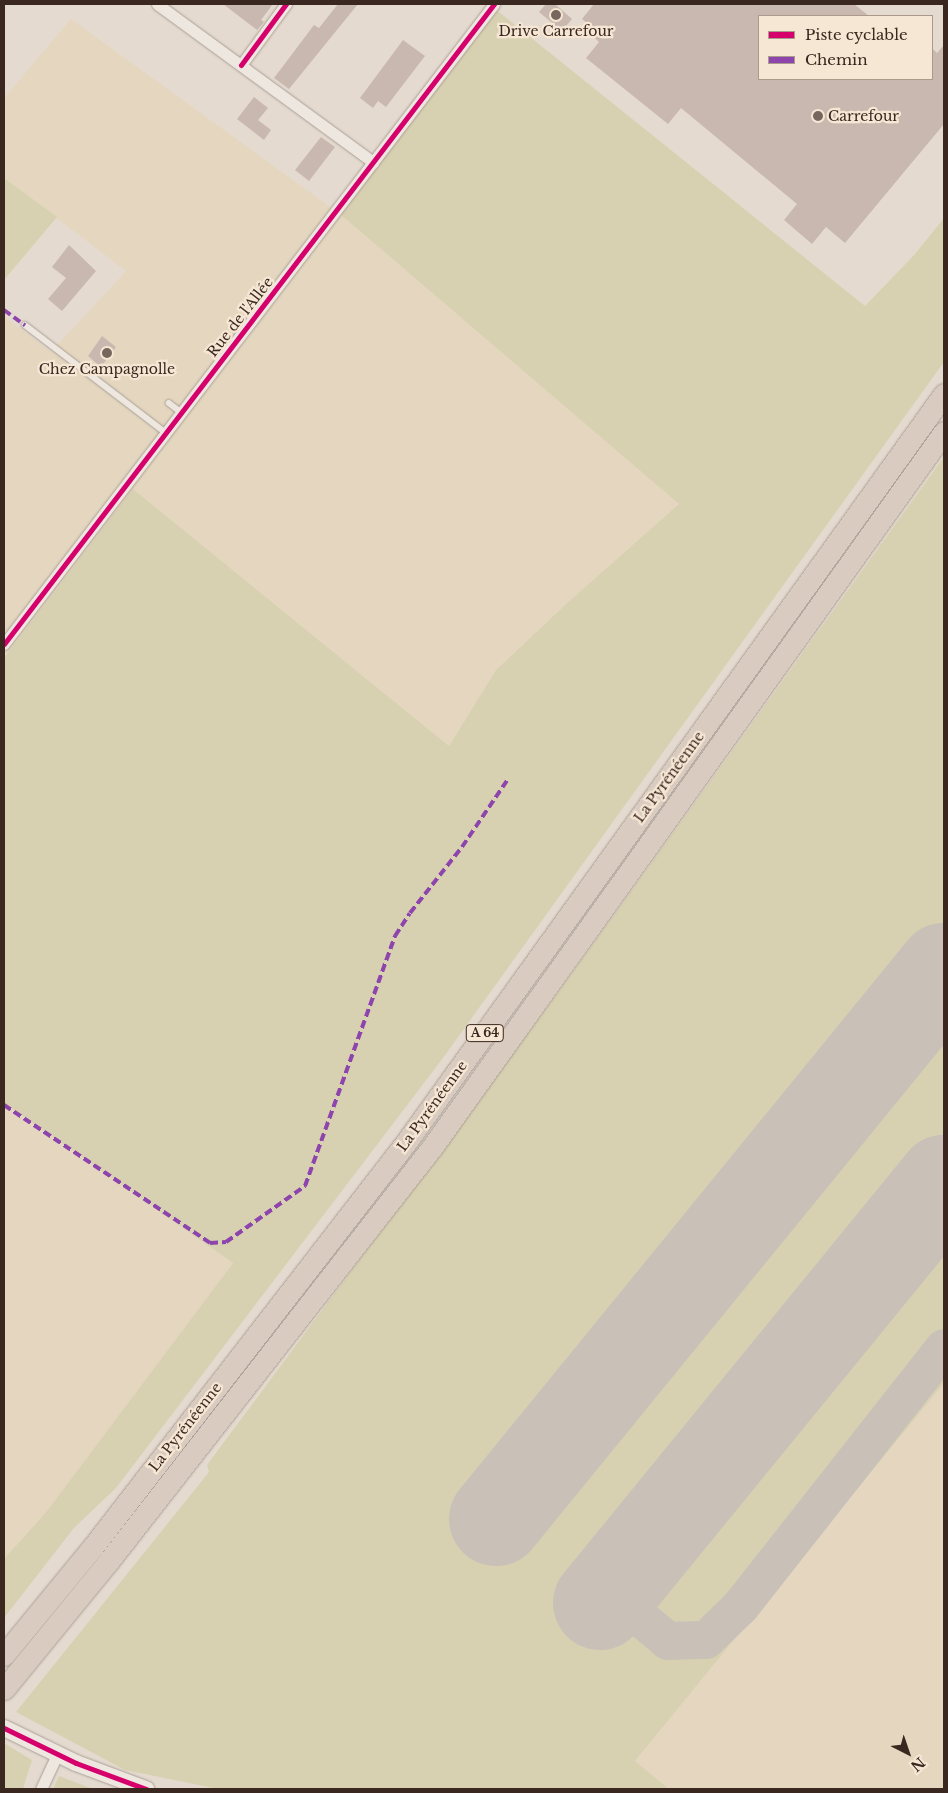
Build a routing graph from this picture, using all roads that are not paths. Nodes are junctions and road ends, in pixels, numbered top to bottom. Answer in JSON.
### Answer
{"nodes":[{"id":1,"x":286,"y":4,"type":"edge"},
{"id":2,"x":494,"y":4,"type":"edge"},
{"id":3,"x":161,"y":5,"type":"edge"},
{"id":4,"x":241,"y":65,"type":"junction"},
{"id":5,"x":373,"y":162,"type":"junction"},
{"id":6,"x":25,"y":325,"type":"dead end"},
{"id":7,"x":944,"y":394,"type":"edge"},
{"id":8,"x":169,"y":403,"type":"dead end"},
{"id":9,"x":181,"y":412,"type":"junction"},
{"id":10,"x":165,"y":432,"type":"junction"},
{"id":11,"x":944,"y":432,"type":"edge"},
{"id":12,"x":4,"y":644,"type":"edge"},
{"id":13,"x":4,"y":1655,"type":"edge"},
{"id":14,"x":4,"y":1689,"type":"edge"},
{"id":15,"x":4,"y":1728,"type":"edge"},
{"id":16,"x":57,"y":1755,"type":"junction"},
{"id":17,"x":42,"y":1789,"type":"edge"},
{"id":18,"x":146,"y":1789,"type":"edge"}],
"edges":[{"from":1,"to":4,"type":"street"},
{"from":2,"to":5,"type":"street","name":"Rue de l'Allée"},
{"from":3,"to":4,"type":"street"},
{"from":4,"to":5,"type":"street"},
{"from":5,"to":9,"type":"street","name":"Rue de l'Allée"},
{"from":6,"to":10,"type":"lane"},
{"from":7,"to":13,"type":"highway","name":"La Pyrénéenne","number":"A 64"},
{"from":8,"to":9,"type":"lane"},
{"from":9,"to":10,"type":"street","name":"Rue de l'Allée"},
{"from":10,"to":12,"type":"street","name":"Rue de l'Allée"},
{"from":11,"to":14,"type":"highway","name":"La Pyrénéenne","number":"A 64"},
{"from":15,"to":16,"type":"street"},
{"from":16,"to":17,"type":"street"},
{"from":16,"to":18,"type":"street"}]}
